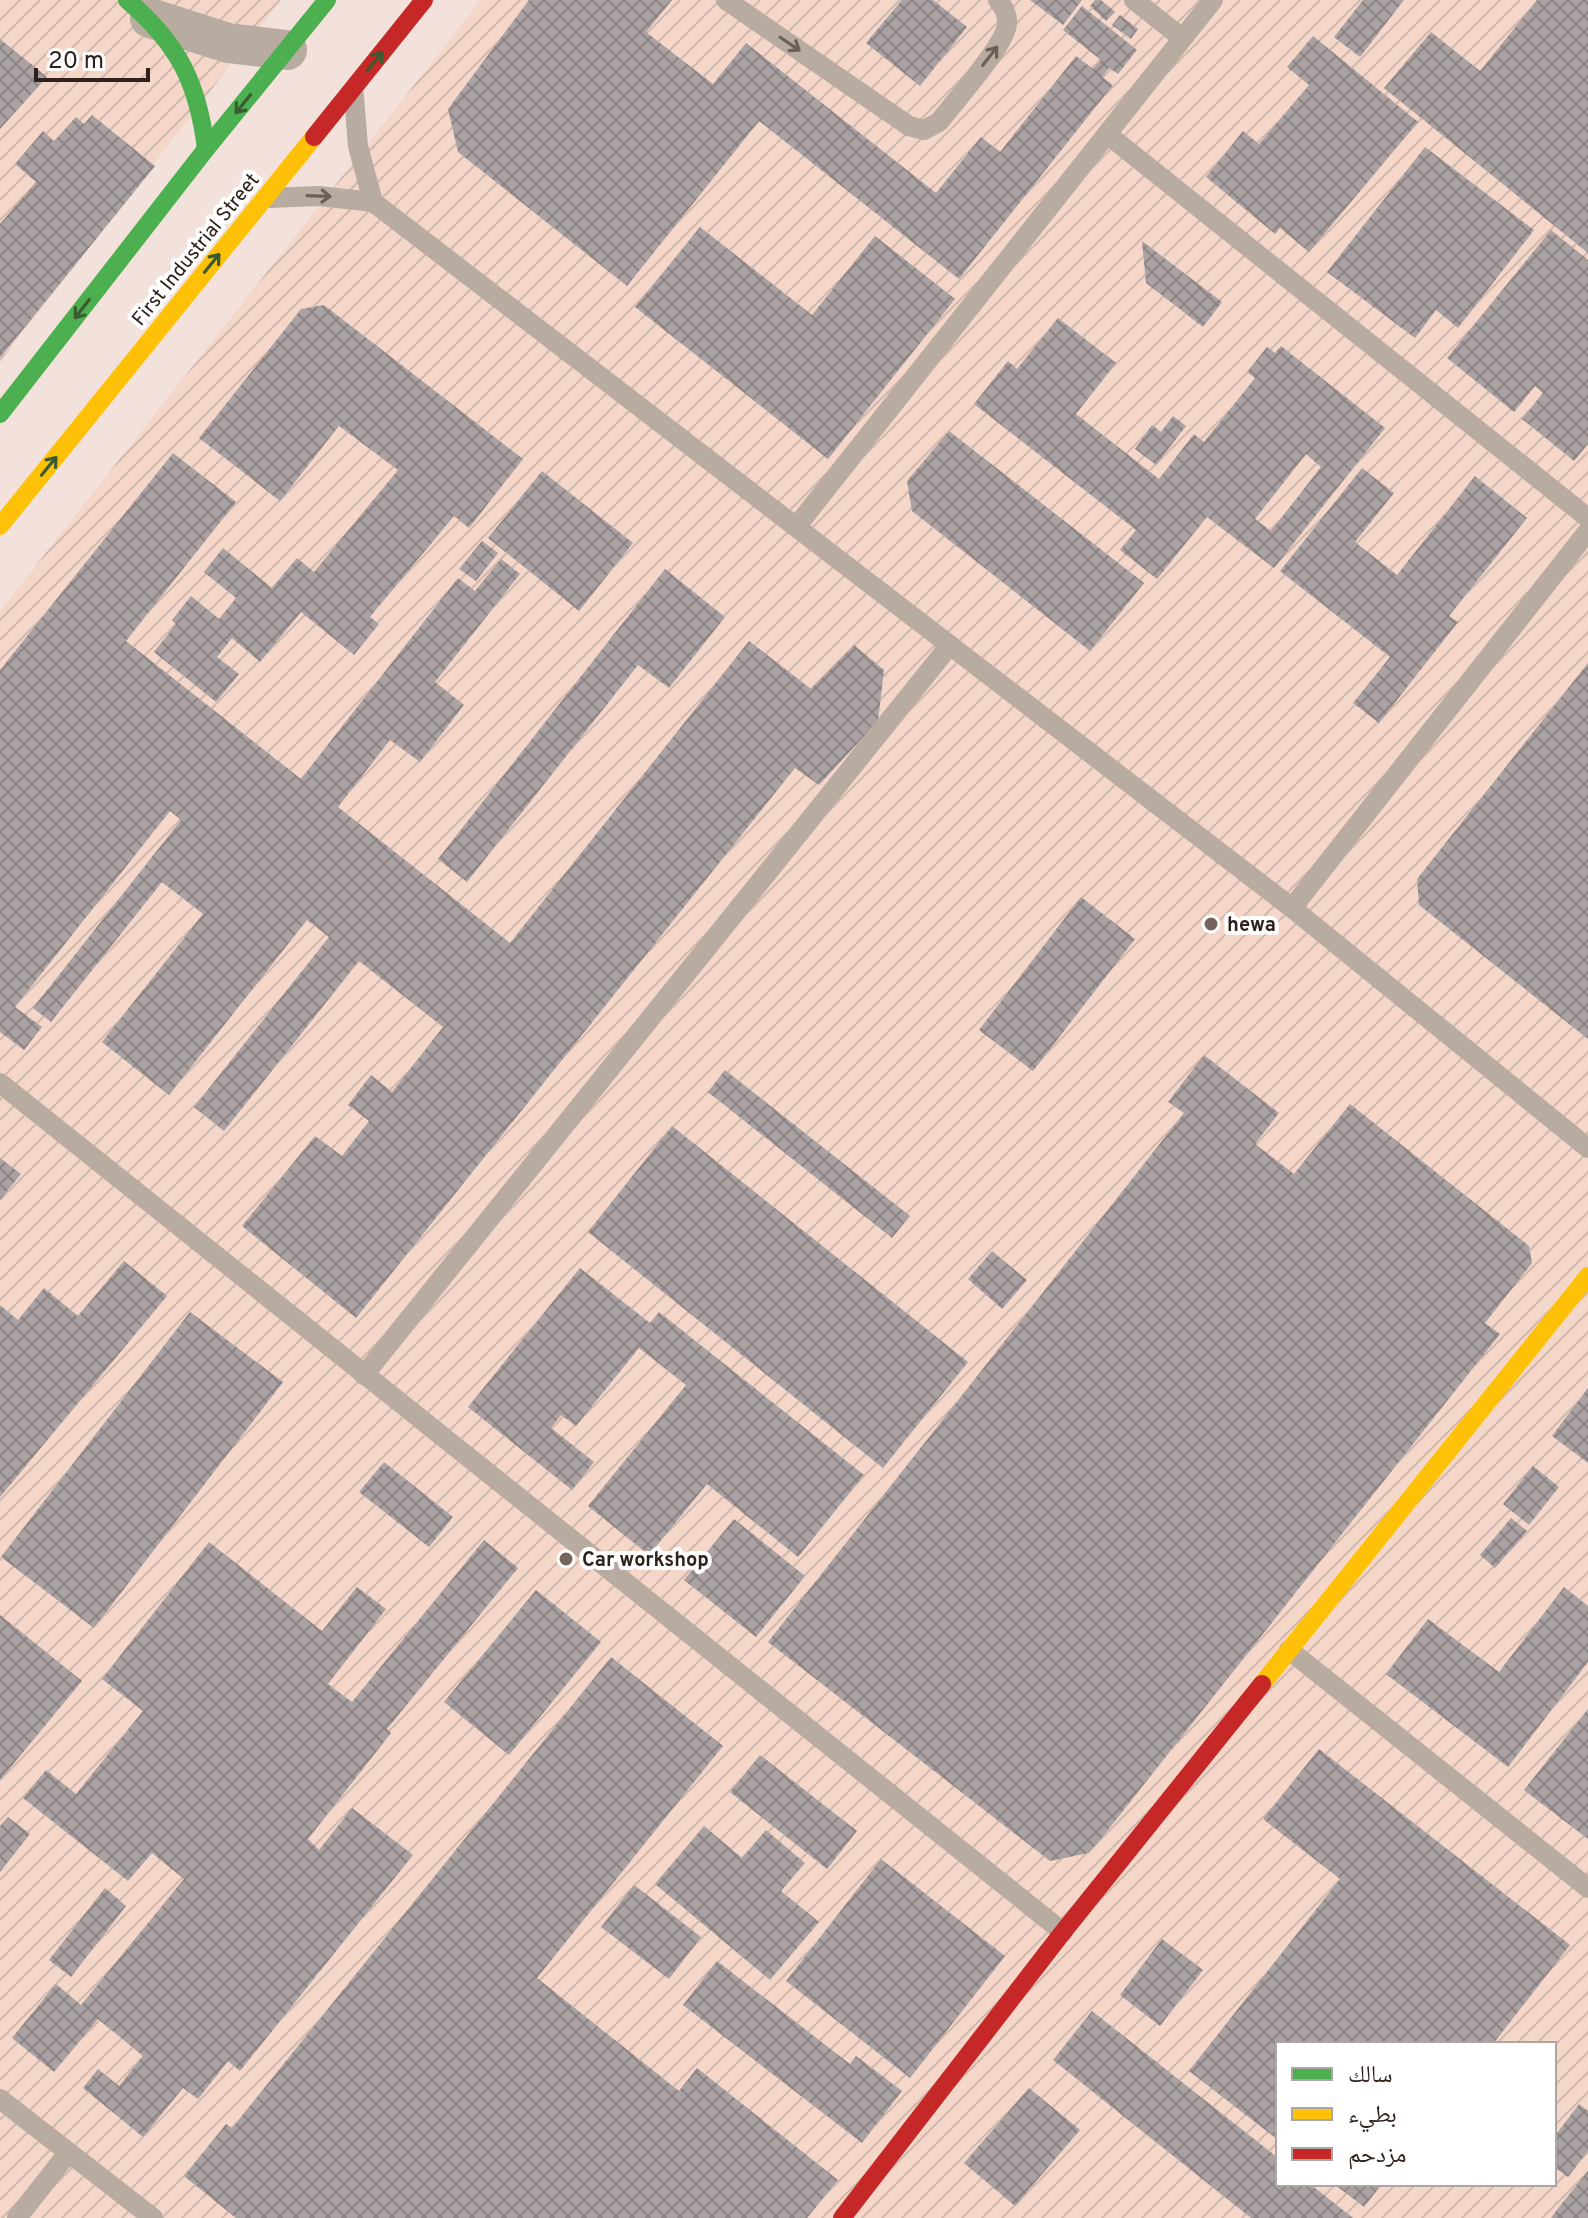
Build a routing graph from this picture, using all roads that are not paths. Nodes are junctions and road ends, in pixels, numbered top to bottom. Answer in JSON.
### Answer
{"nodes":[{"id":1,"x":327,"y":0,"type":"edge"},
{"id":2,"x":424,"y":0,"type":"edge"},
{"id":3,"x":726,"y":0,"type":"edge"},
{"id":4,"x":998,"y":0,"type":"edge"},
{"id":5,"x":1134,"y":0,"type":"edge"},
{"id":6,"x":1213,"y":0,"type":"edge"},
{"id":7,"x":139,"y":9,"type":"edge"},
{"id":8,"x":1182,"y":38,"type":"junction"},
{"id":9,"x":287,"y":50,"type":"junction"},
{"id":10,"x":354,"y":88,"type":"junction"},
{"id":11,"x":1107,"y":134,"type":"junction"},
{"id":12,"x":206,"y":149,"type":"junction"},
{"id":13,"x":264,"y":198,"type":"junction"},
{"id":14,"x":373,"y":202,"type":"junction"},
{"id":15,"x":0,"y":414,"type":"edge"},
{"id":16,"x":1588,"y":518,"type":"edge"},
{"id":17,"x":0,"y":526,"type":"edge"},
{"id":18,"x":796,"y":527,"type":"junction"},
{"id":19,"x":1588,"y":531,"type":"edge"},
{"id":20,"x":950,"y":645,"type":"junction"},
{"id":21,"x":1292,"y":908,"type":"junction"},
{"id":22,"x":0,"y":1083,"type":"edge"},
{"id":23,"x":1588,"y":1148,"type":"edge"},
{"id":24,"x":1588,"y":1276,"type":"edge"},
{"id":25,"x":364,"y":1375,"type":"junction"},
{"id":26,"x":1289,"y":1650,"type":"junction"},
{"id":27,"x":1588,"y":1888,"type":"edge"},
{"id":28,"x":1063,"y":1932,"type":"junction"},
{"id":29,"x":0,"y":2099,"type":"edge"},
{"id":30,"x":68,"y":2153,"type":"junction"},
{"id":31,"x":17,"y":2218,"type":"edge"},
{"id":32,"x":153,"y":2218,"type":"edge"},
{"id":33,"x":842,"y":2218,"type":"edge"}],
"edges":[{"from":1,"to":9,"type":"street"},
{"from":10,"to":2,"type":"street","name":"First Industrial Street","one_way":true},
{"from":3,"to":4,"type":"lane","one_way":true},
{"from":5,"to":8,"type":"lane"},
{"from":6,"to":8,"type":"lane"},
{"from":7,"to":9,"type":"street"},
{"from":7,"to":12,"type":"street"},
{"from":8,"to":11,"type":"lane"},
{"from":9,"to":12,"type":"street","one_way":true},
{"from":10,"to":13,"type":"street","name":"First Industrial Street"},
{"from":10,"to":14,"type":"lane"},
{"from":11,"to":16,"type":"lane"},
{"from":11,"to":18,"type":"lane"},
{"from":12,"to":15,"type":"street","one_way":true},
{"from":13,"to":14,"type":"lane","one_way":true},
{"from":17,"to":13,"type":"street","name":"First Industrial Street","one_way":true},
{"from":14,"to":18,"type":"lane"},
{"from":18,"to":20,"type":"lane"},
{"from":19,"to":21,"type":"lane"},
{"from":20,"to":21,"type":"lane"},
{"from":20,"to":25,"type":"lane"},
{"from":21,"to":23,"type":"lane"},
{"from":22,"to":25,"type":"lane"},
{"from":24,"to":26,"type":"street"},
{"from":25,"to":28,"type":"lane"},
{"from":26,"to":27,"type":"lane"},
{"from":26,"to":28,"type":"street"},
{"from":28,"to":33,"type":"street"},
{"from":29,"to":30,"type":"lane"},
{"from":30,"to":31,"type":"lane"},
{"from":30,"to":32,"type":"lane"}]}
